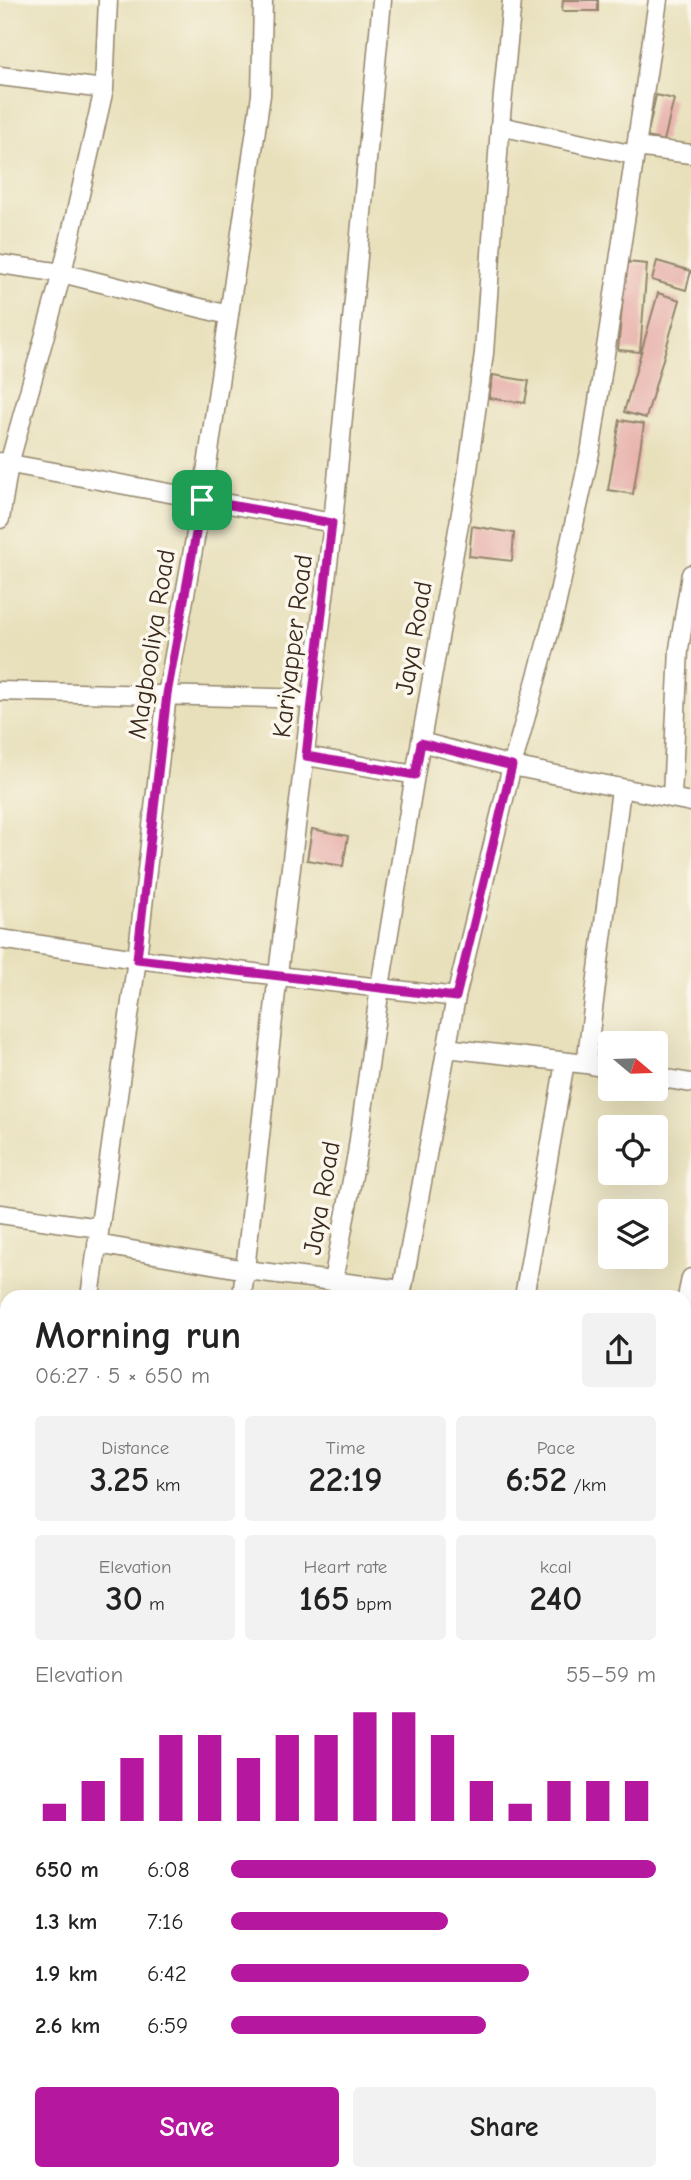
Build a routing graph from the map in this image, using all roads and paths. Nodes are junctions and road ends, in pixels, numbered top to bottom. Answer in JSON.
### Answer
{"nodes":[{"id":1,"x":108,"y":0,"type":"edge"},
{"id":2,"x":263,"y":0,"type":"edge"},
{"id":3,"x":382,"y":0,"type":"edge"},
{"id":4,"x":512,"y":0,"type":"edge"},
{"id":5,"x":658,"y":0,"type":"edge"},
{"id":6,"x":0,"y":76,"type":"edge"},
{"id":7,"x":104,"y":89,"type":"junction"},
{"id":8,"x":500,"y":126,"type":"junction"},
{"id":9,"x":635,"y":151,"type":"junction"},
{"id":10,"x":691,"y":153,"type":"edge"},
{"id":11,"x":0,"y":264,"type":"edge"},
{"id":12,"x":62,"y":273,"type":"junction"},
{"id":13,"x":228,"y":315,"type":"junction"},
{"id":14,"x":5,"y":463,"type":"edge"},
{"id":15,"x":202,"y":500,"type":"junction"},
{"id":16,"x":0,"y":519,"type":"edge"},
{"id":17,"x":332,"y":523,"type":"junction"},
{"id":18,"x":691,"y":574,"type":"edge"},
{"id":19,"x":685,"y":650,"type":"edge"},
{"id":20,"x":0,"y":691,"type":"edge"},
{"id":21,"x":167,"y":694,"type":"junction"},
{"id":22,"x":313,"y":699,"type":"junction"},
{"id":23,"x":421,"y":743,"type":"junction"},
{"id":24,"x":306,"y":756,"type":"junction"},
{"id":25,"x":512,"y":766,"type":"junction"},
{"id":26,"x":415,"y":775,"type":"junction"},
{"id":27,"x":621,"y":789,"type":"junction"},
{"id":28,"x":672,"y":797,"type":"junction"},
{"id":29,"x":691,"y":802,"type":"edge"},
{"id":30,"x":0,"y":939,"type":"edge"},
{"id":31,"x":137,"y":959,"type":"junction"},
{"id":32,"x":278,"y":974,"type":"junction"},
{"id":33,"x":380,"y":987,"type":"junction"},
{"id":34,"x":456,"y":997,"type":"junction"},
{"id":35,"x":446,"y":1048,"type":"junction"},
{"id":36,"x":565,"y":1062,"type":"junction"},
{"id":37,"x":586,"y":1064,"type":"junction"},
{"id":38,"x":598,"y":1066,"type":"edge"},
{"id":39,"x":668,"y":1079,"type":"edge"},
{"id":40,"x":691,"y":1083,"type":"edge"},
{"id":41,"x":0,"y":1214,"type":"edge"},
{"id":42,"x":98,"y":1236,"type":"junction"},
{"id":43,"x":246,"y":1270,"type":"junction"},
{"id":44,"x":333,"y":1281,"type":"junction"},
{"id":45,"x":91,"y":1290,"type":"edge"},
{"id":46,"x":243,"y":1290,"type":"edge"},
{"id":47,"x":384,"y":1290,"type":"edge"},
{"id":48,"x":402,"y":1290,"type":"edge"},
{"id":49,"x":525,"y":1290,"type":"edge"}],
"edges":[{"from":1,"to":7,"type":"street"},
{"from":2,"to":13,"type":"street","name":"Magbooliya Road"},
{"from":3,"to":17,"type":"street","name":"Kariyapper Road"},
{"from":4,"to":8,"type":"street","name":"Jaya Road"},
{"from":5,"to":9,"type":"street"},
{"from":6,"to":7,"type":"street"},
{"from":7,"to":12,"type":"street"},
{"from":8,"to":9,"type":"street"},
{"from":8,"to":23,"type":"street","name":"Jaya Road"},
{"from":9,"to":10,"type":"street"},
{"from":9,"to":25,"type":"street"},
{"from":11,"to":12,"type":"street"},
{"from":12,"to":13,"type":"street"},
{"from":12,"to":14,"type":"street"},
{"from":13,"to":15,"type":"street","name":"Magbooliya Road"},
{"from":14,"to":15,"type":"street"},
{"from":14,"to":16,"type":"street"},
{"from":15,"to":17,"type":"street"},
{"from":15,"to":21,"type":"street","name":"Magbooliya Road"},
{"from":17,"to":22,"type":"street","name":"Kariyapper Road"},
{"from":18,"to":19,"type":"street"},
{"from":19,"to":28,"type":"street"},
{"from":20,"to":21,"type":"street"},
{"from":21,"to":22,"type":"street"},
{"from":21,"to":31,"type":"street","name":"Magbooliya Road"},
{"from":22,"to":24,"type":"street","name":"Kariyapper Road"},
{"from":23,"to":25,"type":"street"},
{"from":23,"to":26,"type":"street","name":"Jaya Road"},
{"from":24,"to":26,"type":"street"},
{"from":24,"to":32,"type":"street","name":"Kariyapper Road"},
{"from":25,"to":27,"type":"street"},
{"from":25,"to":34,"type":"street"},
{"from":26,"to":33,"type":"street","name":"Jaya Road"},
{"from":27,"to":28,"type":"street"},
{"from":27,"to":37,"type":"street"},
{"from":28,"to":29,"type":"street"},
{"from":30,"to":31,"type":"street"},
{"from":31,"to":32,"type":"street"},
{"from":31,"to":42,"type":"street","name":"Magbooliya Road"},
{"from":32,"to":33,"type":"street"},
{"from":32,"to":43,"type":"street","name":"Kariyapper Road"},
{"from":33,"to":34,"type":"street"},
{"from":33,"to":44,"type":"street","name":"Jaya Road"},
{"from":34,"to":35,"type":"street"},
{"from":35,"to":36,"type":"street"},
{"from":35,"to":48,"type":"street"},
{"from":36,"to":37,"type":"street"},
{"from":36,"to":49,"type":"street"},
{"from":37,"to":38,"type":"street"},
{"from":39,"to":40,"type":"street"},
{"from":41,"to":42,"type":"street"},
{"from":42,"to":43,"type":"street"},
{"from":42,"to":45,"type":"street","name":"Magbooliya Road"},
{"from":43,"to":44,"type":"street"},
{"from":43,"to":46,"type":"street","name":"Kariyapper Road"},
{"from":44,"to":47,"type":"street"}]}
